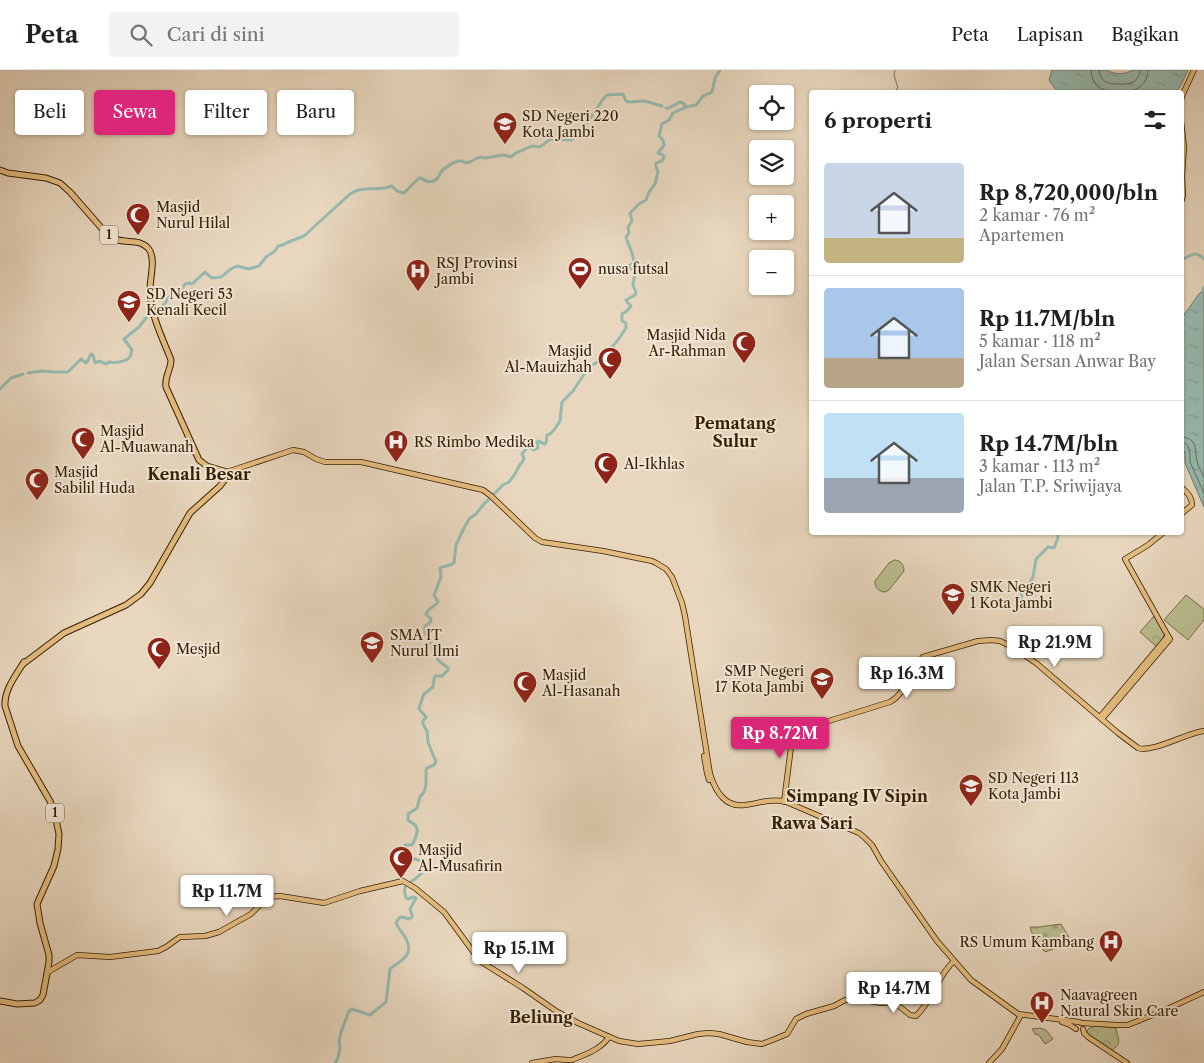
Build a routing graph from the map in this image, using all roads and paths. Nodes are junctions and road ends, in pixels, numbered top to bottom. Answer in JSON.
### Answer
{"nodes":[{"id":1,"x":1194,"y":70,"type":"edge"},
{"id":2,"x":1184,"y":92,"type":"edge"},
{"id":3,"x":0,"y":170,"type":"edge"},
{"id":4,"x":265,"y":461,"type":"junction"},
{"id":5,"x":238,"y":472,"type":"junction"},
{"id":6,"x":224,"y":473,"type":"junction"},
{"id":7,"x":223,"y":481,"type":"junction"},
{"id":8,"x":1184,"y":490,"type":"edge"},
{"id":9,"x":1184,"y":512,"type":"edge"},
{"id":10,"x":1160,"y":535,"type":"edge"},
{"id":11,"x":1100,"y":718,"type":"junction"},
{"id":12,"x":1204,"y":732,"type":"edge"},
{"id":13,"x":784,"y":803,"type":"junction"},
{"id":14,"x":953,"y":962,"type":"junction"},
{"id":15,"x":48,"y":972,"type":"junction"},
{"id":16,"x":1204,"y":992,"type":"edge"},
{"id":17,"x":0,"y":1001,"type":"edge"},
{"id":18,"x":1021,"y":1016,"type":"junction"},
{"id":19,"x":1080,"y":1027,"type":"junction"},
{"id":20,"x":609,"y":1037,"type":"junction"},
{"id":21,"x":532,"y":1063,"type":"edge"},
{"id":22,"x":989,"y":1063,"type":"edge"},
{"id":23,"x":1126,"y":1063,"type":"edge"}],
"edges":[{"from":1,"to":2,"type":"main road"},
{"from":3,"to":6,"type":"highway","number":"1"},
{"from":4,"to":5,"type":"main road"},
{"from":4,"to":6,"type":"main road"},
{"from":4,"to":13,"type":"main road"},
{"from":5,"to":6,"type":"main road"},
{"from":5,"to":7,"type":"main road"},
{"from":6,"to":7,"type":"highway"},
{"from":7,"to":15,"type":"highway","number":"1"},
{"from":8,"to":9,"type":"main road"},
{"from":10,"to":11,"type":"main road"},
{"from":11,"to":12,"type":"main road"},
{"from":11,"to":13,"type":"main road"},
{"from":13,"to":14,"type":"main road"},
{"from":14,"to":18,"type":"main road"},
{"from":14,"to":20,"type":"main road"},
{"from":15,"to":17,"type":"highway","number":"1"},
{"from":15,"to":20,"type":"main road"},
{"from":16,"to":19,"type":"main road"},
{"from":18,"to":19,"type":"main road"},
{"from":18,"to":22,"type":"main road"},
{"from":19,"to":23,"type":"main road"},
{"from":20,"to":21,"type":"main road"}]}
